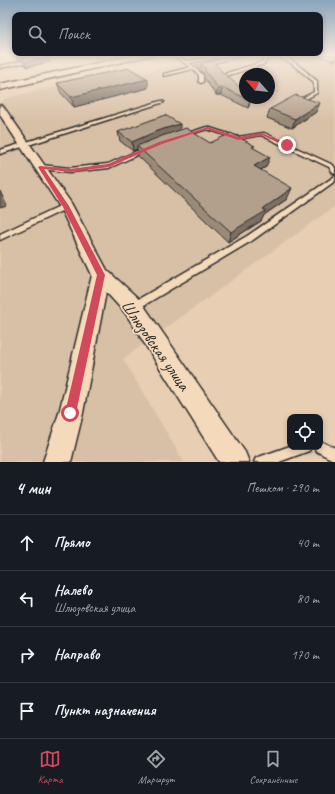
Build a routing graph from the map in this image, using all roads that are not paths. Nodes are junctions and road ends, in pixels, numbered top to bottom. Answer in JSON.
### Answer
{"nodes":[{"id":1,"x":49,"y":77,"type":"edge"},
{"id":2,"x":201,"y":77,"type":"edge"},
{"id":3,"x":309,"y":77,"type":"edge"},
{"id":4,"x":201,"y":82,"type":"dead end"},
{"id":5,"x":0,"y":87,"type":"edge"},
{"id":6,"x":301,"y":100,"type":"edge"},
{"id":7,"x":162,"y":102,"type":"dead end"},
{"id":8,"x":0,"y":108,"type":"edge"},
{"id":9,"x":180,"y":136,"type":"edge"},
{"id":10,"x":25,"y":144,"type":"junction"},
{"id":11,"x":154,"y":146,"type":"edge"},
{"id":12,"x":0,"y":152,"type":"edge"},
{"id":13,"x":40,"y":167,"type":"junction"},
{"id":14,"x":335,"y":172,"type":"edge"},
{"id":15,"x":335,"y":178,"type":"edge"},
{"id":16,"x":66,"y":206,"type":"junction"},
{"id":17,"x":0,"y":237,"type":"edge"},
{"id":18,"x":101,"y":275,"type":"junction"},
{"id":19,"x":133,"y":307,"type":"junction"},
{"id":20,"x":323,"y":448,"type":"edge"},
{"id":21,"x":296,"y":450,"type":"edge"},
{"id":22,"x":335,"y":454,"type":"edge"},
{"id":23,"x":57,"y":462,"type":"edge"},
{"id":24,"x":235,"y":462,"type":"edge"},
{"id":25,"x":260,"y":462,"type":"edge"}],
"edges":[{"from":1,"to":5,"type":"main road"},
{"from":2,"to":4,"type":"lane"},
{"from":3,"to":6,"type":"lane"},
{"from":7,"to":10,"type":"lane"},
{"from":8,"to":10,"type":"street","name":"Шлюзовская улица"},
{"from":9,"to":14,"type":"lane"},
{"from":10,"to":12,"type":"lane"},
{"from":10,"to":13,"type":"street","name":"Шлюзовская улица"},
{"from":11,"to":13,"type":"lane"},
{"from":13,"to":16,"type":"street","name":"Шлюзовская улица"},
{"from":15,"to":19,"type":"lane"},
{"from":16,"to":17,"type":"lane"},
{"from":16,"to":18,"type":"street","name":"Шлюзовская улица"},
{"from":18,"to":19,"type":"street","name":"Шлюзовская улица"},
{"from":18,"to":23,"type":"street"},
{"from":19,"to":24,"type":"street","name":"Шлюзовская улица"},
{"from":20,"to":22,"type":"lane"},
{"from":21,"to":25,"type":"lane"}]}
